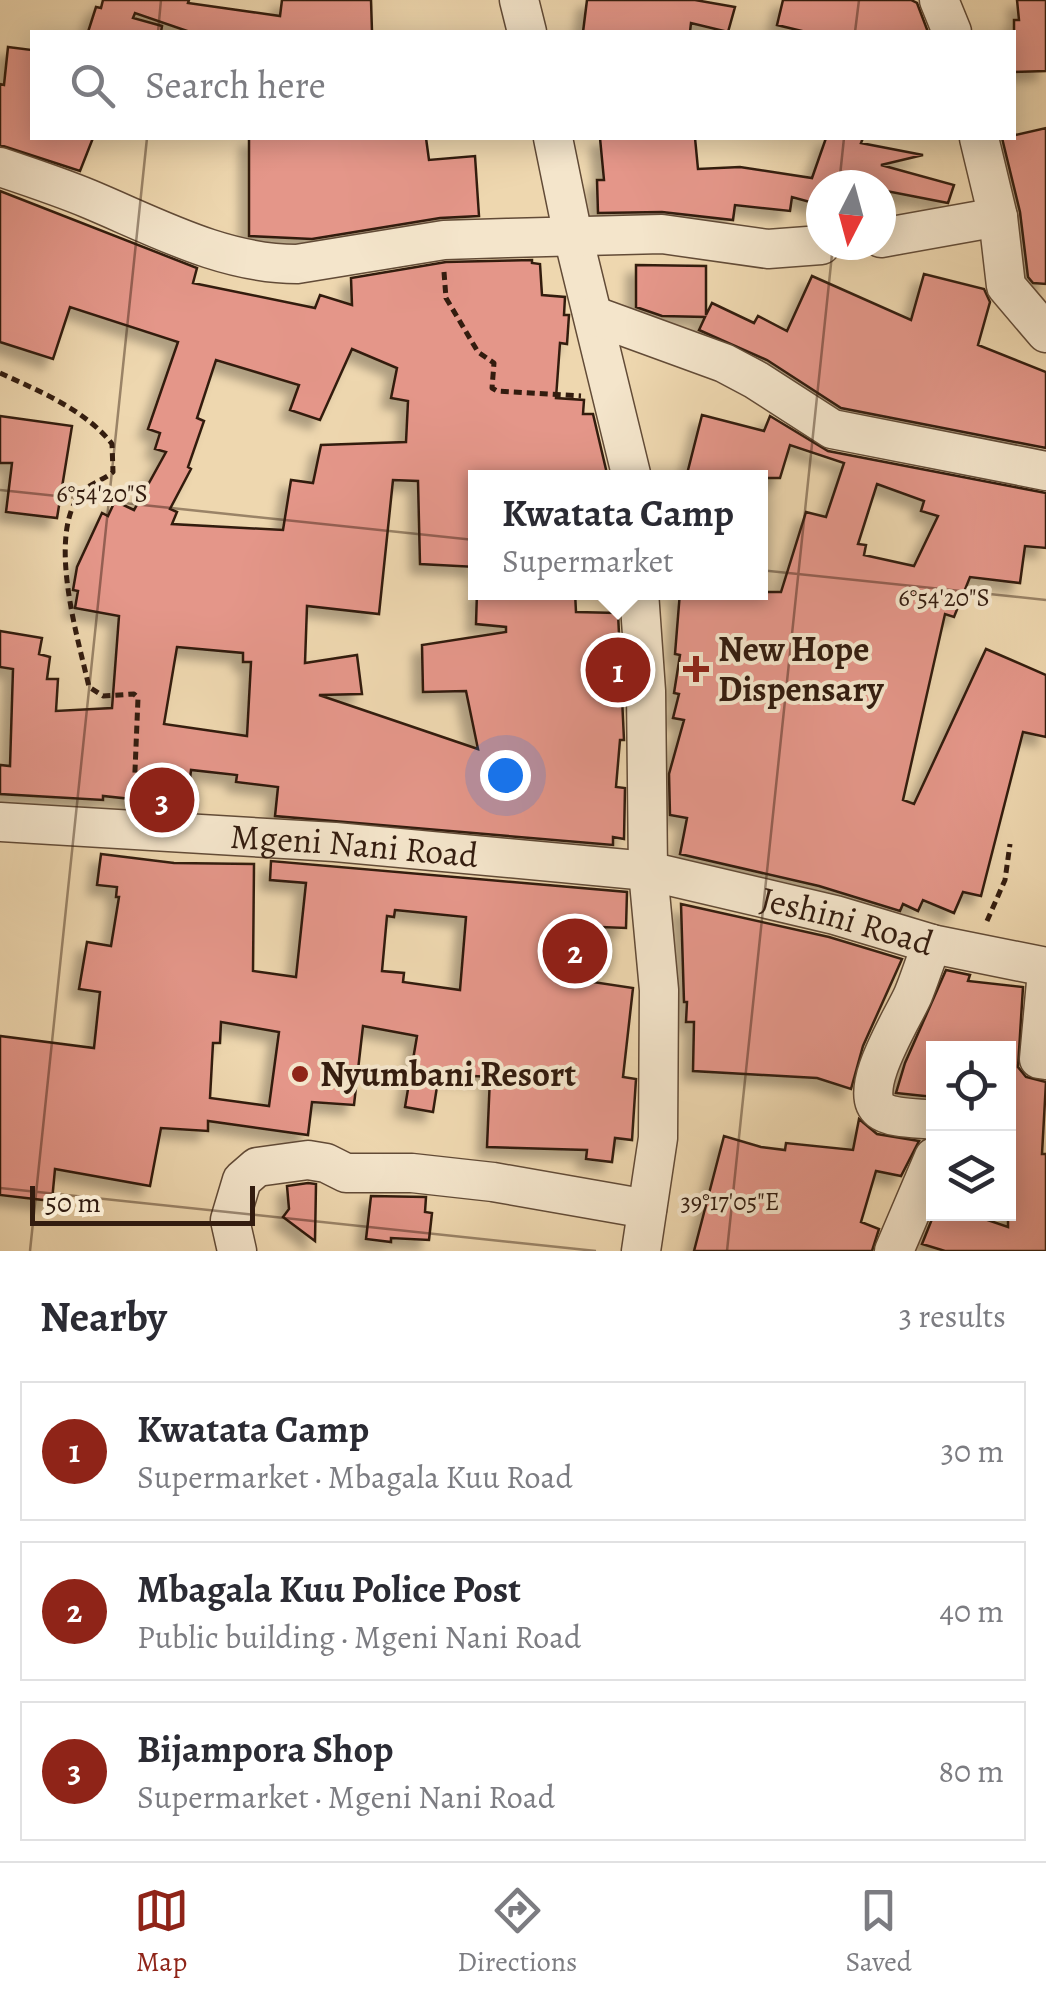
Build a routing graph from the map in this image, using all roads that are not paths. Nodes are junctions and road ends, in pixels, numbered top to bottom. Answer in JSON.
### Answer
{"nodes":[{"id":1,"x":519,"y":0,"type":"edge"},
{"id":2,"x":939,"y":0,"type":"edge"},
{"id":3,"x":526,"y":30,"type":"edge"},
{"id":4,"x":951,"y":30,"type":"edge"},
{"id":5,"x":554,"y":140,"type":"edge"},
{"id":6,"x":979,"y":140,"type":"edge"},
{"id":7,"x":0,"y":167,"type":"edge"},
{"id":8,"x":998,"y":217,"type":"junction"},
{"id":9,"x":896,"y":235,"type":"edge"},
{"id":10,"x":573,"y":236,"type":"junction"},
{"id":11,"x":806,"y":246,"type":"edge"},
{"id":12,"x":595,"y":316,"type":"junction"},
{"id":13,"x":1046,"y":333,"type":"edge"},
{"id":14,"x":630,"y":470,"type":"edge"},
{"id":15,"x":1046,"y":470,"type":"edge"},
{"id":16,"x":640,"y":600,"type":"edge"},
{"id":17,"x":0,"y":822,"type":"edge"},
{"id":18,"x":648,"y":872,"type":"junction"},
{"id":19,"x":932,"y":944,"type":"junction"},
{"id":20,"x":1046,"y":967,"type":"edge"},
{"id":21,"x":1046,"y":982,"type":"edge"},
{"id":22,"x":1046,"y":1060,"type":"edge"},
{"id":23,"x":926,"y":1119,"type":"edge"},
{"id":24,"x":926,"y":1175,"type":"edge"},
{"id":25,"x":648,"y":1209,"type":"junction"},
{"id":26,"x":237,"y":1251,"type":"edge"},
{"id":27,"x":641,"y":1251,"type":"edge"},
{"id":28,"x":894,"y":1251,"type":"edge"}],
"edges":[{"from":1,"to":3,"type":"street"},
{"from":2,"to":4,"type":"street"},
{"from":5,"to":10,"type":"street"},
{"from":6,"to":8,"type":"street"},
{"from":7,"to":10,"type":"street"},
{"from":8,"to":9,"type":"street"},
{"from":8,"to":13,"type":"street"},
{"from":10,"to":11,"type":"street"},
{"from":10,"to":12,"type":"street"},
{"from":12,"to":14,"type":"street"},
{"from":12,"to":15,"type":"street"},
{"from":16,"to":18,"type":"street"},
{"from":17,"to":18,"type":"street","name":"Mgeni Nani Road"},
{"from":18,"to":19,"type":"street","name":"Jeshini Road"},
{"from":18,"to":25,"type":"street"},
{"from":19,"to":20,"type":"street","name":"Jeshini Road"},
{"from":19,"to":23,"type":"street"},
{"from":21,"to":22,"type":"street"},
{"from":24,"to":28,"type":"street"},
{"from":25,"to":26,"type":"street"},
{"from":25,"to":27,"type":"street"}]}
